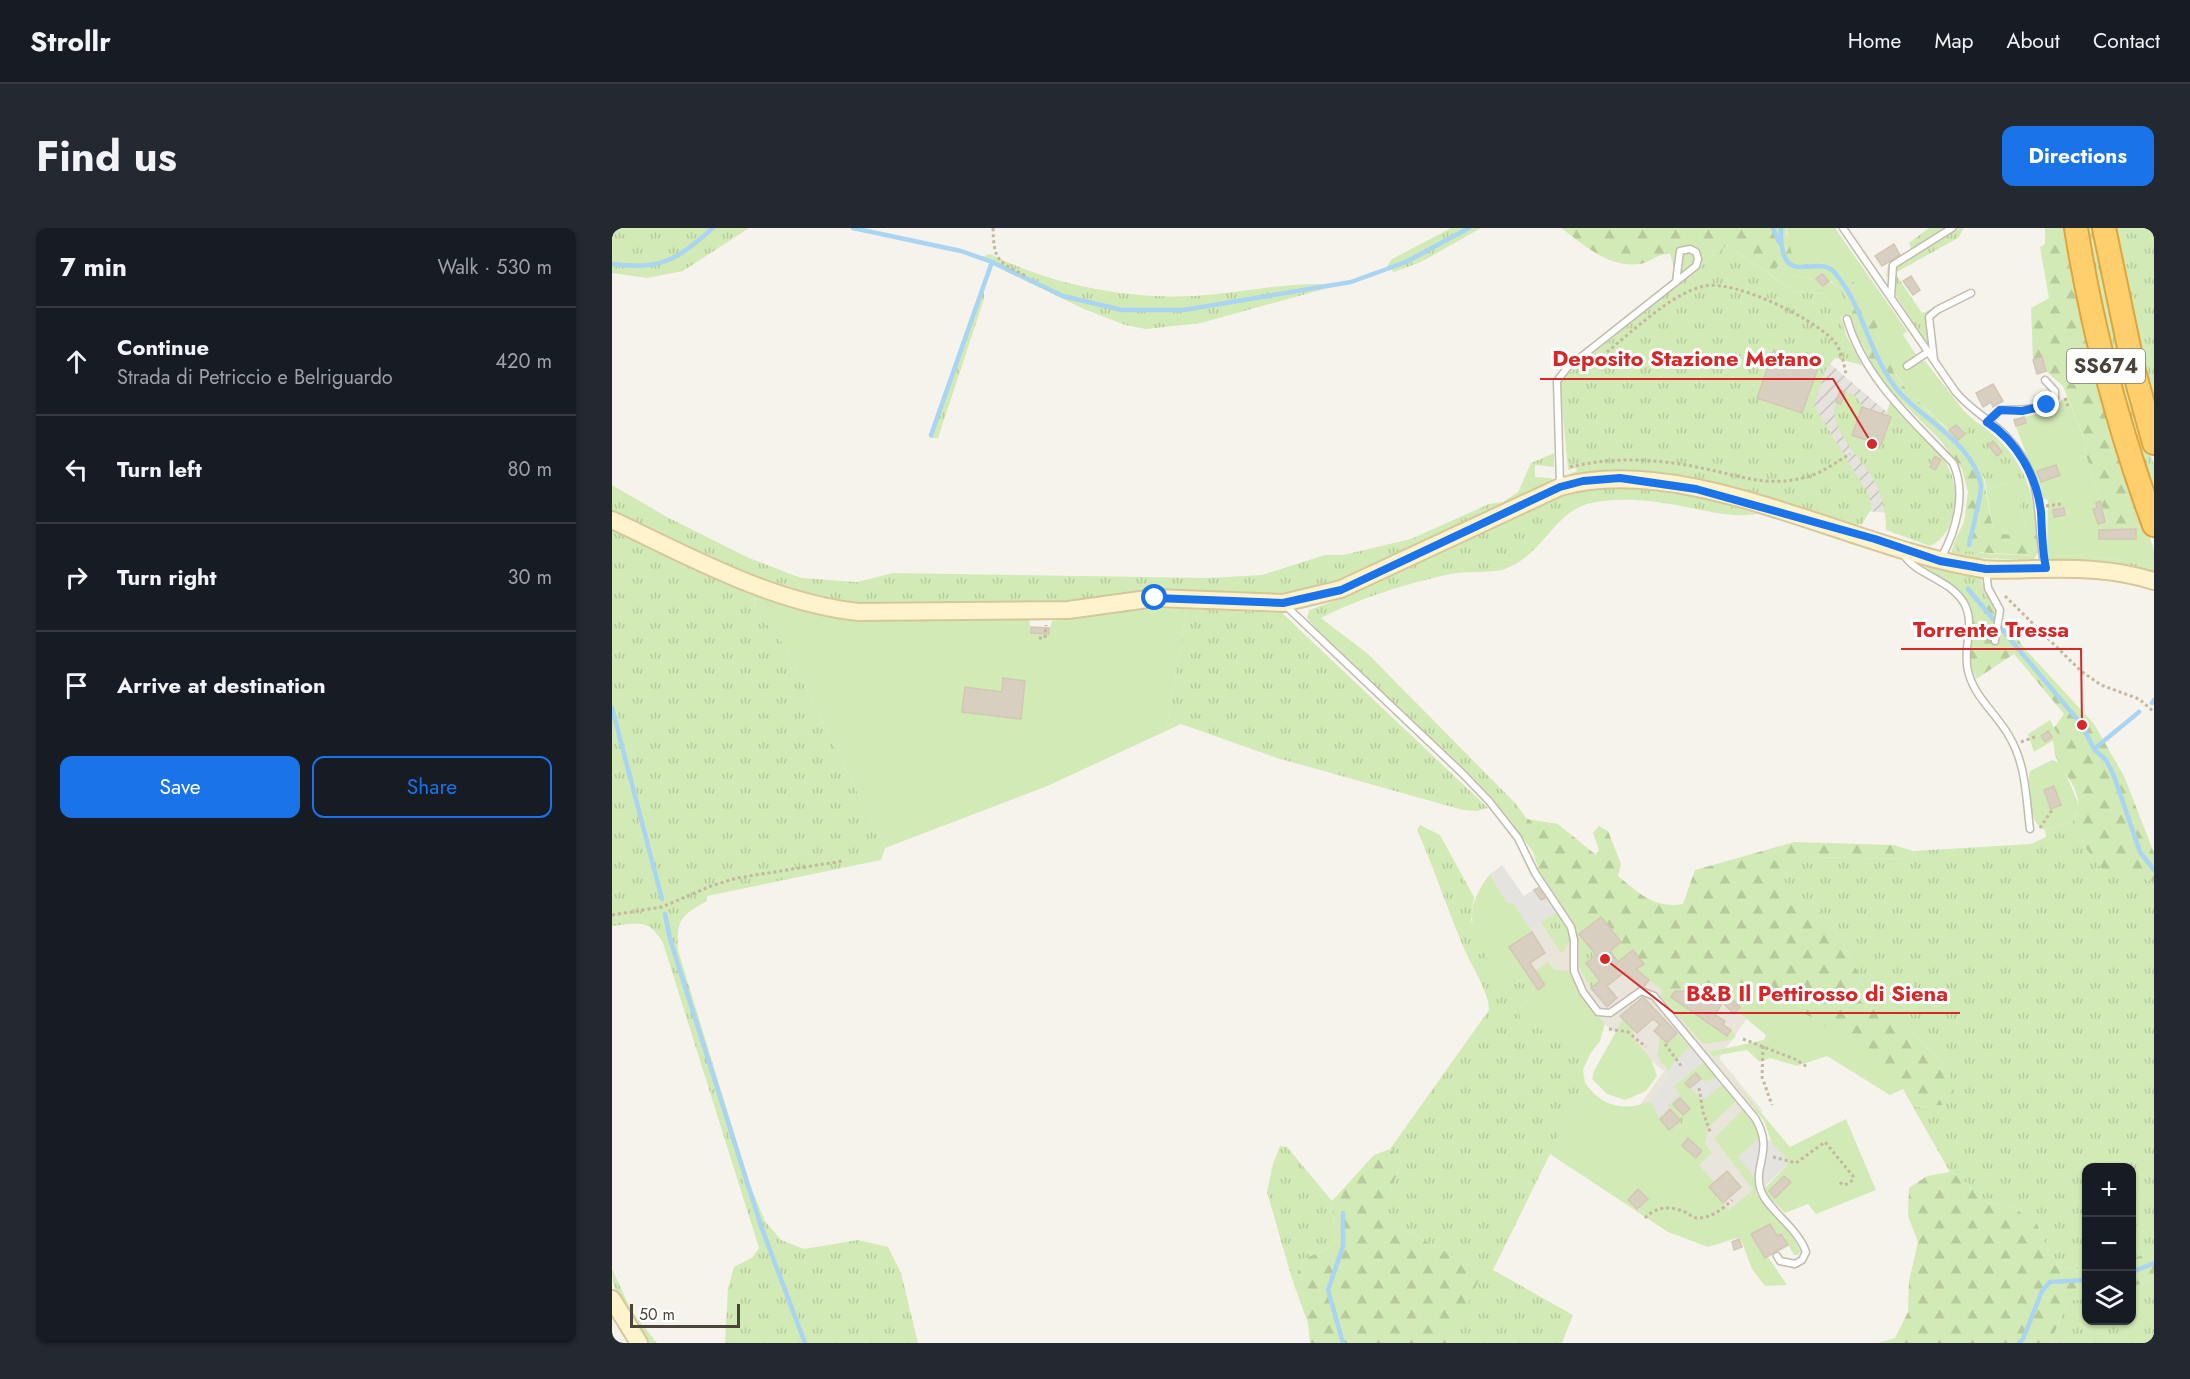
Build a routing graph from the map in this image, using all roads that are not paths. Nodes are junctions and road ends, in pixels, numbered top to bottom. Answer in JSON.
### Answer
{"nodes":[{"id":1,"x":1843,"y":228,"type":"edge"},
{"id":2,"x":1952,"y":228,"type":"edge"},
{"id":3,"x":2076,"y":228,"type":"edge"},
{"id":4,"x":2104,"y":228,"type":"edge"},
{"id":5,"x":1676,"y":282,"type":"junction"},
{"id":6,"x":1971,"y":293,"type":"dead end"},
{"id":7,"x":1891,"y":298,"type":"junction"},
{"id":8,"x":1847,"y":319,"type":"dead end"},
{"id":9,"x":1928,"y":352,"type":"junction"},
{"id":10,"x":1934,"y":361,"type":"junction"},
{"id":11,"x":1907,"y":366,"type":"dead end"},
{"id":12,"x":2045,"y":380,"type":"dead end"},
{"id":13,"x":1987,"y":422,"type":"junction"},
{"id":14,"x":2154,"y":443,"type":"edge"},
{"id":15,"x":1560,"y":487,"type":"junction"},
{"id":16,"x":612,"y":520,"type":"edge"},
{"id":17,"x":2154,"y":525,"type":"edge"},
{"id":18,"x":1901,"y":549,"type":"junction"},
{"id":19,"x":1940,"y":561,"type":"junction"},
{"id":20,"x":2046,"y":568,"type":"junction"},
{"id":21,"x":1987,"y":579,"type":"road end"},
{"id":22,"x":2154,"y":581,"type":"edge"},
{"id":23,"x":1283,"y":603,"type":"junction"},
{"id":24,"x":1996,"y":638,"type":"dead end"},
{"id":25,"x":2030,"y":829,"type":"road end"},
{"id":26,"x":1777,"y":1256,"type":"dead end"},
{"id":27,"x":612,"y":1299,"type":"edge"},
{"id":28,"x":639,"y":1343,"type":"edge"}],
"edges":[{"from":1,"to":7,"type":"lane"},
{"from":2,"to":7,"type":"lane"},
{"from":3,"to":17,"type":"highway","number":"SS674"},
{"from":4,"to":14,"type":"highway","number":"SS674"},
{"from":5,"to":5,"type":"lane"},
{"from":5,"to":15,"type":"lane"},
{"from":6,"to":10,"type":"lane"},
{"from":7,"to":9,"type":"lane"},
{"from":8,"to":19,"type":"lane"},
{"from":9,"to":10,"type":"lane"},
{"from":9,"to":11,"type":"lane"},
{"from":10,"to":13,"type":"lane"},
{"from":12,"to":13,"type":"lane"},
{"from":13,"to":20,"type":"lane"},
{"from":15,"to":18,"type":"street"},
{"from":15,"to":23,"type":"street"},
{"from":16,"to":23,"type":"street"},
{"from":18,"to":19,"type":"street"},
{"from":18,"to":25,"type":"lane"},
{"from":19,"to":20,"type":"street"},
{"from":20,"to":22,"type":"street"},
{"from":21,"to":24,"type":"lane"},
{"from":23,"to":26,"type":"lane"},
{"from":27,"to":28,"type":"street"}]}
